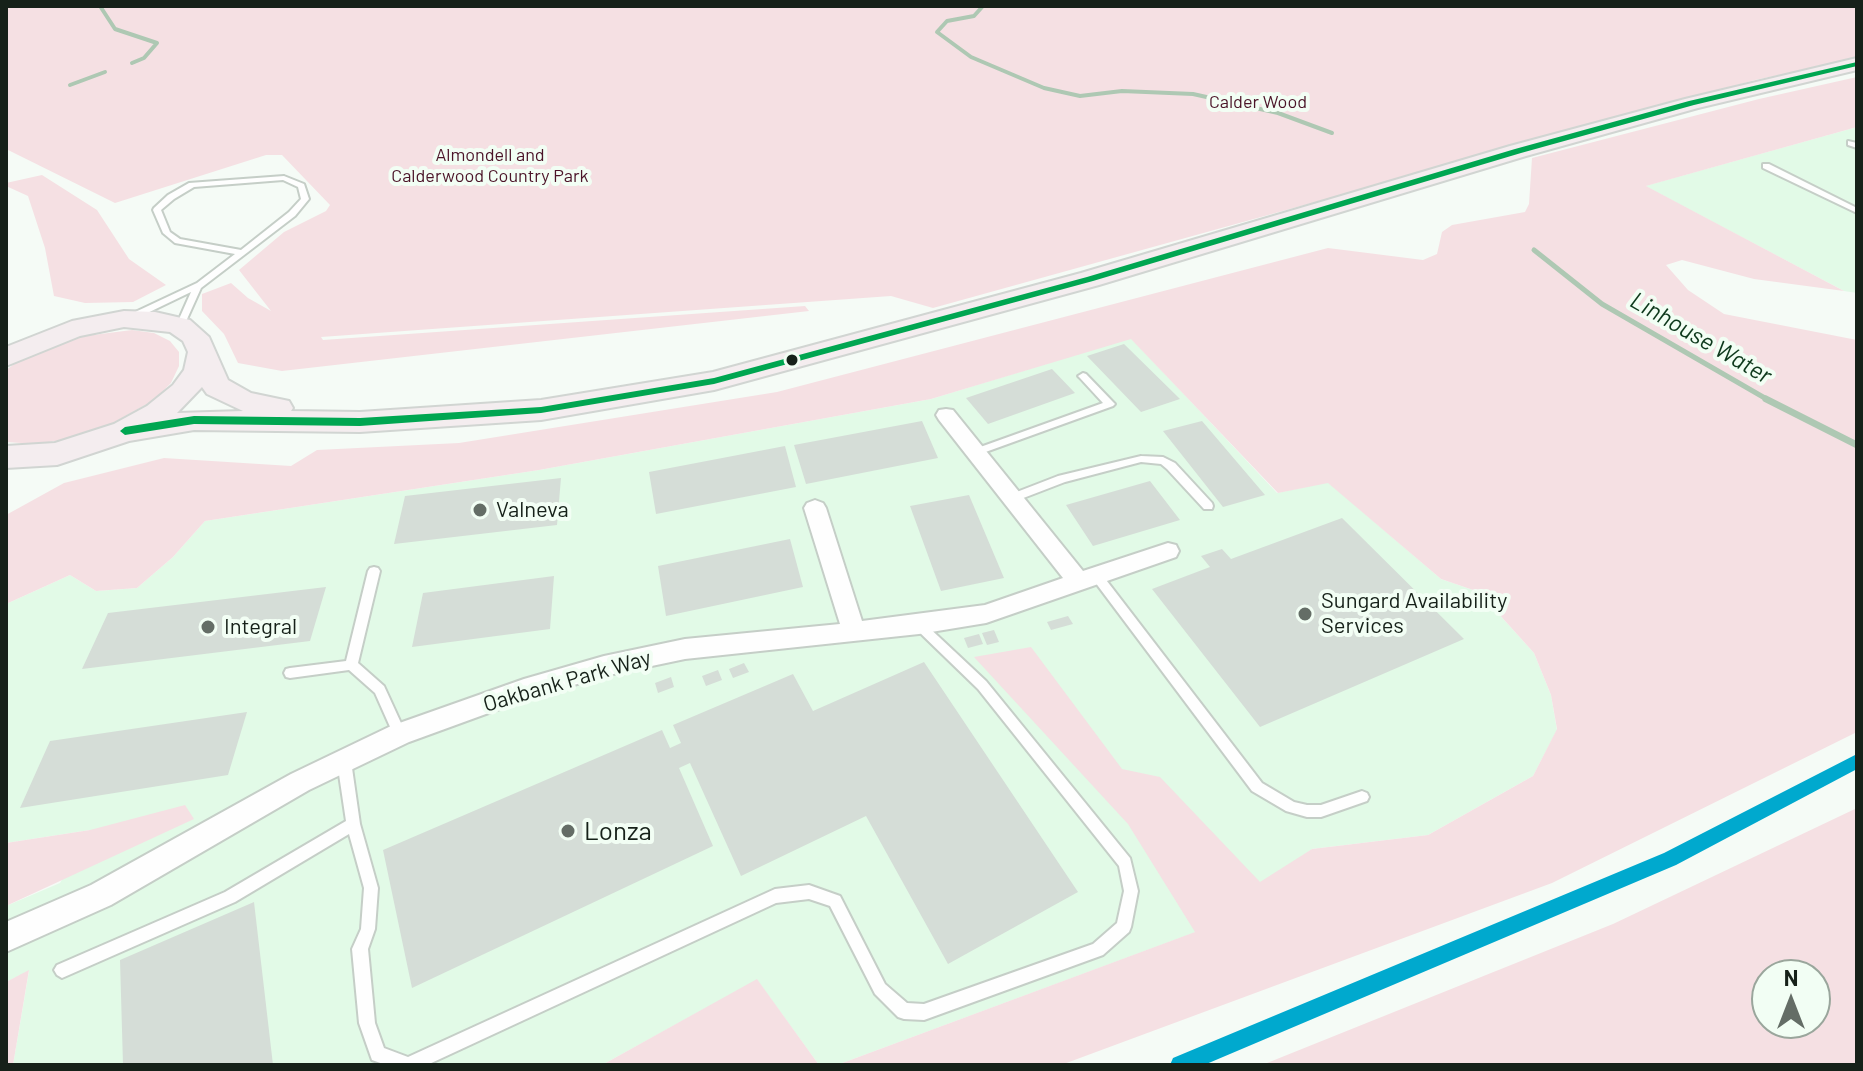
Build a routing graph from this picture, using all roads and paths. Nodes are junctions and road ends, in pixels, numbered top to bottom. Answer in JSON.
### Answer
{"nodes":[{"id":1,"x":1857,"y":64,"type":"edge"},
{"id":2,"x":1766,"y":166,"type":"dead end"},
{"id":3,"x":1857,"y":211,"type":"edge"},
{"id":4,"x":240,"y":252,"type":"junction"},
{"id":5,"x":200,"y":285,"type":"junction"},
{"id":6,"x":124,"y":319,"type":"junction"},
{"id":7,"x":180,"y":326,"type":"junction"},
{"id":8,"x":12,"y":328,"type":"dead end"},
{"id":9,"x":72,"y":329,"type":"junction"},
{"id":10,"x":202,"y":352,"type":"junction"},
{"id":11,"x":6,"y":357,"type":"edge"},
{"id":12,"x":1083,"y":376,"type":"dead end"},
{"id":13,"x":946,"y":415,"type":"dead end"},
{"id":14,"x":360,"y":422,"type":"junction"},
{"id":15,"x":125,"y":431,"type":"junction"},
{"id":16,"x":976,"y":452,"type":"junction"},
{"id":17,"x":12,"y":460,"type":"edge"},
{"id":18,"x":1013,"y":498,"type":"junction"},
{"id":19,"x":1208,"y":506,"type":"dead end"},
{"id":20,"x":815,"y":508,"type":"dead end"},
{"id":21,"x":1168,"y":551,"type":"dead end"},
{"id":22,"x":374,"y":571,"type":"dead end"},
{"id":23,"x":1087,"y":578,"type":"junction"},
{"id":24,"x":919,"y":625,"type":"junction"},
{"id":25,"x":854,"y":632,"type":"junction"},
{"id":26,"x":351,"y":665,"type":"junction"},
{"id":27,"x":290,"y":673,"type":"dead end"},
{"id":28,"x":400,"y":734,"type":"junction"},
{"id":29,"x":344,"y":761,"type":"junction"},
{"id":30,"x":1362,"y":797,"type":"dead end"},
{"id":31,"x":353,"y":824,"type":"junction"},
{"id":32,"x":6,"y":937,"type":"edge"},
{"id":33,"x":62,"y":970,"type":"dead end"},
{"id":34,"x":408,"y":1065,"type":"edge"}],
"edges":[{"from":1,"to":14,"type":"main road"},
{"from":2,"to":3,"type":"lane"},
{"from":4,"to":4,"type":"lane"},
{"from":4,"to":5,"type":"lane"},
{"from":5,"to":6,"type":"lane"},
{"from":5,"to":7,"type":"lane"},
{"from":6,"to":7,"type":"main road"},
{"from":6,"to":9,"type":"main road"},
{"from":7,"to":10,"type":"main road"},
{"from":8,"to":9,"type":"main road"},
{"from":9,"to":11,"type":"main road"},
{"from":10,"to":14,"type":"main road"},
{"from":10,"to":15,"type":"main road"},
{"from":12,"to":16,"type":"lane"},
{"from":13,"to":16,"type":"street"},
{"from":14,"to":15,"type":"main road"},
{"from":15,"to":17,"type":"main road"},
{"from":16,"to":18,"type":"street"},
{"from":18,"to":19,"type":"lane"},
{"from":18,"to":23,"type":"street"},
{"from":20,"to":25,"type":"street"},
{"from":21,"to":23,"type":"street","name":"Oakbank Park Way"},
{"from":22,"to":26,"type":"lane"},
{"from":23,"to":24,"type":"street","name":"Oakbank Park Way"},
{"from":23,"to":30,"type":"lane"},
{"from":24,"to":25,"type":"street","name":"Oakbank Park Way"},
{"from":24,"to":34,"type":"lane"},
{"from":25,"to":28,"type":"street","name":"Oakbank Park Way"},
{"from":26,"to":27,"type":"lane"},
{"from":26,"to":28,"type":"lane"},
{"from":28,"to":29,"type":"street","name":"Oakbank Park Way"},
{"from":29,"to":31,"type":"lane"},
{"from":29,"to":32,"type":"street","name":"Oakbank Park Way"},
{"from":31,"to":33,"type":"lane"},
{"from":31,"to":34,"type":"lane"}]}
